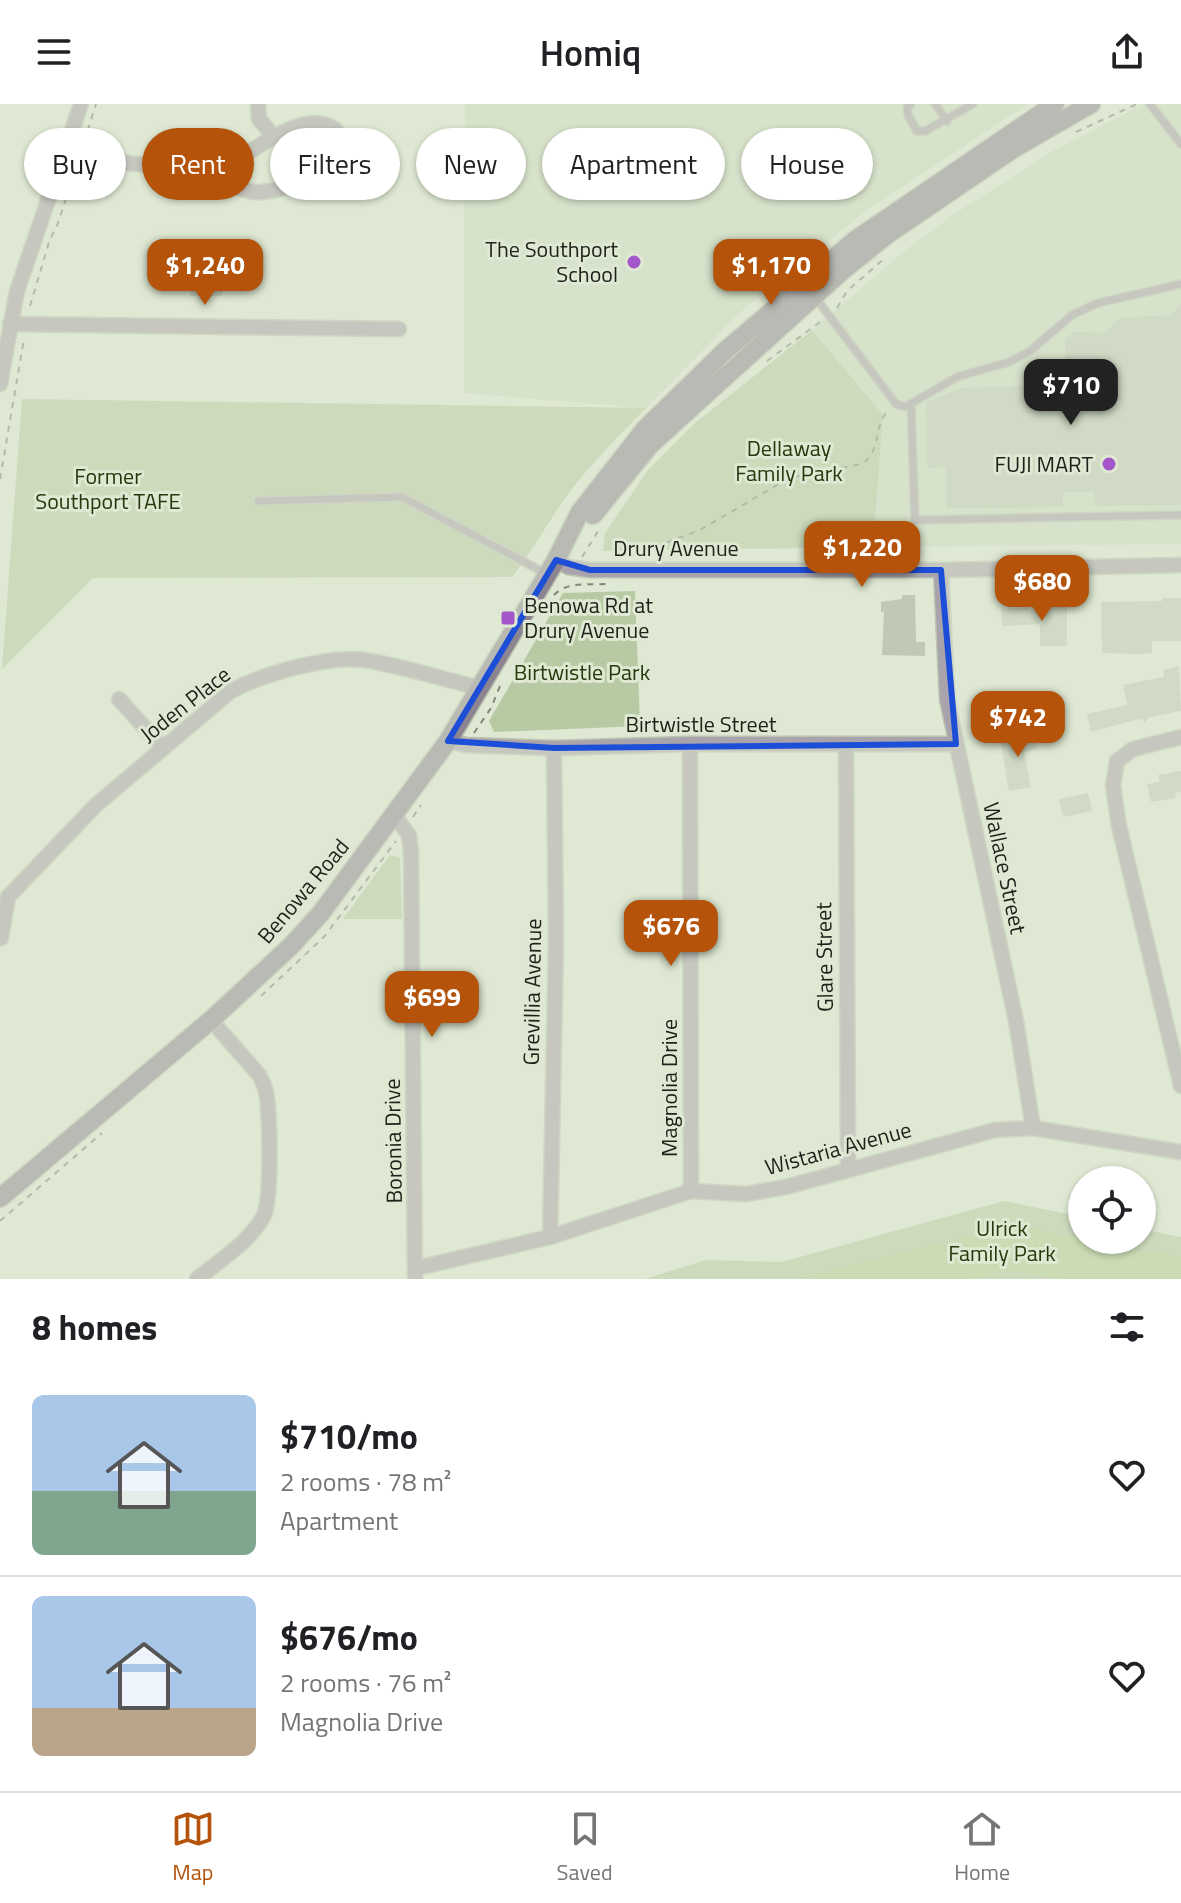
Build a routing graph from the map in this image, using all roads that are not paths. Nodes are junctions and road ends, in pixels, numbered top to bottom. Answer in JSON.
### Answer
{"nodes":[{"id":1,"x":81,"y":104,"type":"edge"},
{"id":2,"x":258,"y":104,"type":"edge"},
{"id":3,"x":911,"y":104,"type":"edge"},
{"id":4,"x":935,"y":104,"type":"edge"},
{"id":5,"x":973,"y":104,"type":"edge"},
{"id":6,"x":1091,"y":104,"type":"edge"},
{"id":7,"x":1150,"y":104,"type":"edge"},
{"id":8,"x":1051,"y":105,"type":"edge"},
{"id":9,"x":302,"y":111,"type":"edge"},
{"id":10,"x":947,"y":121,"type":"junction"},
{"id":11,"x":73,"y":128,"type":"edge"},
{"id":12,"x":276,"y":128,"type":"edge"},
{"id":13,"x":270,"y":132,"type":"joint"},
{"id":14,"x":1181,"y":144,"type":"edge"},
{"id":15,"x":254,"y":146,"type":"edge"},
{"id":16,"x":254,"y":192,"type":"edge"},
{"id":17,"x":49,"y":200,"type":"edge"},
{"id":18,"x":1181,"y":284,"type":"edge"},
{"id":19,"x":808,"y":290,"type":"junction"},
{"id":20,"x":10,"y":324,"type":"junction"},
{"id":21,"x":399,"y":329,"type":"dead end"},
{"id":22,"x":0,"y":384,"type":"edge"},
{"id":23,"x":911,"y":404,"type":"junction"},
{"id":24,"x":258,"y":501,"type":"dead end"},
{"id":25,"x":1181,"y":515,"type":"edge"},
{"id":26,"x":556,"y":560,"type":"junction"},
{"id":27,"x":1181,"y":565,"type":"edge"},
{"id":28,"x":941,"y":570,"type":"junction"},
{"id":29,"x":480,"y":688,"type":"junction"},
{"id":30,"x":119,"y":699,"type":"dead end"},
{"id":31,"x":1181,"y":737,"type":"edge"},
{"id":32,"x":448,"y":741,"type":"junction"},
{"id":33,"x":690,"y":744,"type":"junction"},
{"id":34,"x":956,"y":744,"type":"junction"},
{"id":35,"x":846,"y":746,"type":"junction"},
{"id":36,"x":163,"y":748,"type":"junction"},
{"id":37,"x":554,"y":748,"type":"junction"},
{"id":38,"x":394,"y":815,"type":"junction"},
{"id":39,"x":1,"y":938,"type":"edge"},
{"id":40,"x":211,"y":1020,"type":"junction"},
{"id":41,"x":1181,"y":1086,"type":"edge"},
{"id":42,"x":1033,"y":1128,"type":"junction"},
{"id":43,"x":1181,"y":1152,"type":"edge"},
{"id":44,"x":848,"y":1168,"type":"junction"},
{"id":45,"x":691,"y":1191,"type":"junction"},
{"id":46,"x":0,"y":1198,"type":"edge"},
{"id":47,"x":550,"y":1237,"type":"junction"},
{"id":48,"x":416,"y":1274,"type":"edge"},
{"id":49,"x":197,"y":1279,"type":"edge"}],
"edges":[{"from":1,"to":11,"type":"street"},
{"from":2,"to":13,"type":"street"},
{"from":3,"to":10,"type":"lane"},
{"from":4,"to":10,"type":"lane"},
{"from":5,"to":10,"type":"lane"},
{"from":6,"to":19,"type":"main road","name":"Benowa Road"},
{"from":7,"to":14,"type":"lane"},
{"from":8,"to":19,"type":"main road","name":"Benowa Road"},
{"from":9,"to":12,"type":"street"},
{"from":9,"to":16,"type":"street"},
{"from":13,"to":15,"type":"street"},
{"from":17,"to":20,"type":"street"},
{"from":18,"to":23,"type":"lane"},
{"from":19,"to":23,"type":"lane"},
{"from":19,"to":26,"type":"main road","name":"Benowa Road"},
{"from":20,"to":21,"type":"street"},
{"from":20,"to":22,"type":"street"},
{"from":23,"to":25,"type":"lane"},
{"from":24,"to":26,"type":"lane"},
{"from":26,"to":28,"type":"street","name":"Drury Avenue"},
{"from":26,"to":29,"type":"main road","name":"Benowa Road"},
{"from":27,"to":28,"type":"street","name":"Drury Avenue"},
{"from":28,"to":34,"type":"street","name":"Wallace Street"},
{"from":29,"to":32,"type":"main road","name":"Benowa Road"},
{"from":29,"to":36,"type":"street","name":"Joden Place"},
{"from":30,"to":36,"type":"street"},
{"from":31,"to":41,"type":"street"},
{"from":32,"to":37,"type":"street","name":"Birtwistle Street"},
{"from":32,"to":38,"type":"main road","name":"Benowa Road"},
{"from":33,"to":35,"type":"street","name":"Birtwistle Street"},
{"from":33,"to":37,"type":"street","name":"Birtwistle Street"},
{"from":33,"to":45,"type":"street","name":"Magnolia Drive"},
{"from":34,"to":35,"type":"street","name":"Birtwistle Street"},
{"from":34,"to":42,"type":"street","name":"Wallace Street"},
{"from":35,"to":44,"type":"street","name":"Glare Street"},
{"from":36,"to":39,"type":"street","name":"Joden Place"},
{"from":37,"to":47,"type":"street","name":"Grevillia Avenue"},
{"from":38,"to":40,"type":"main road","name":"Benowa Road"},
{"from":38,"to":48,"type":"street","name":"Boronia Drive"},
{"from":40,"to":46,"type":"main road","name":"Benowa Road"},
{"from":40,"to":49,"type":"street"},
{"from":42,"to":43,"type":"street","name":"Wistaria Avenue"},
{"from":42,"to":44,"type":"street","name":"Wistaria Avenue"},
{"from":44,"to":45,"type":"street","name":"Wistaria Avenue"},
{"from":45,"to":47,"type":"street","name":"Wistaria Avenue"},
{"from":47,"to":48,"type":"street","name":"Wistaria Avenue"}]}
